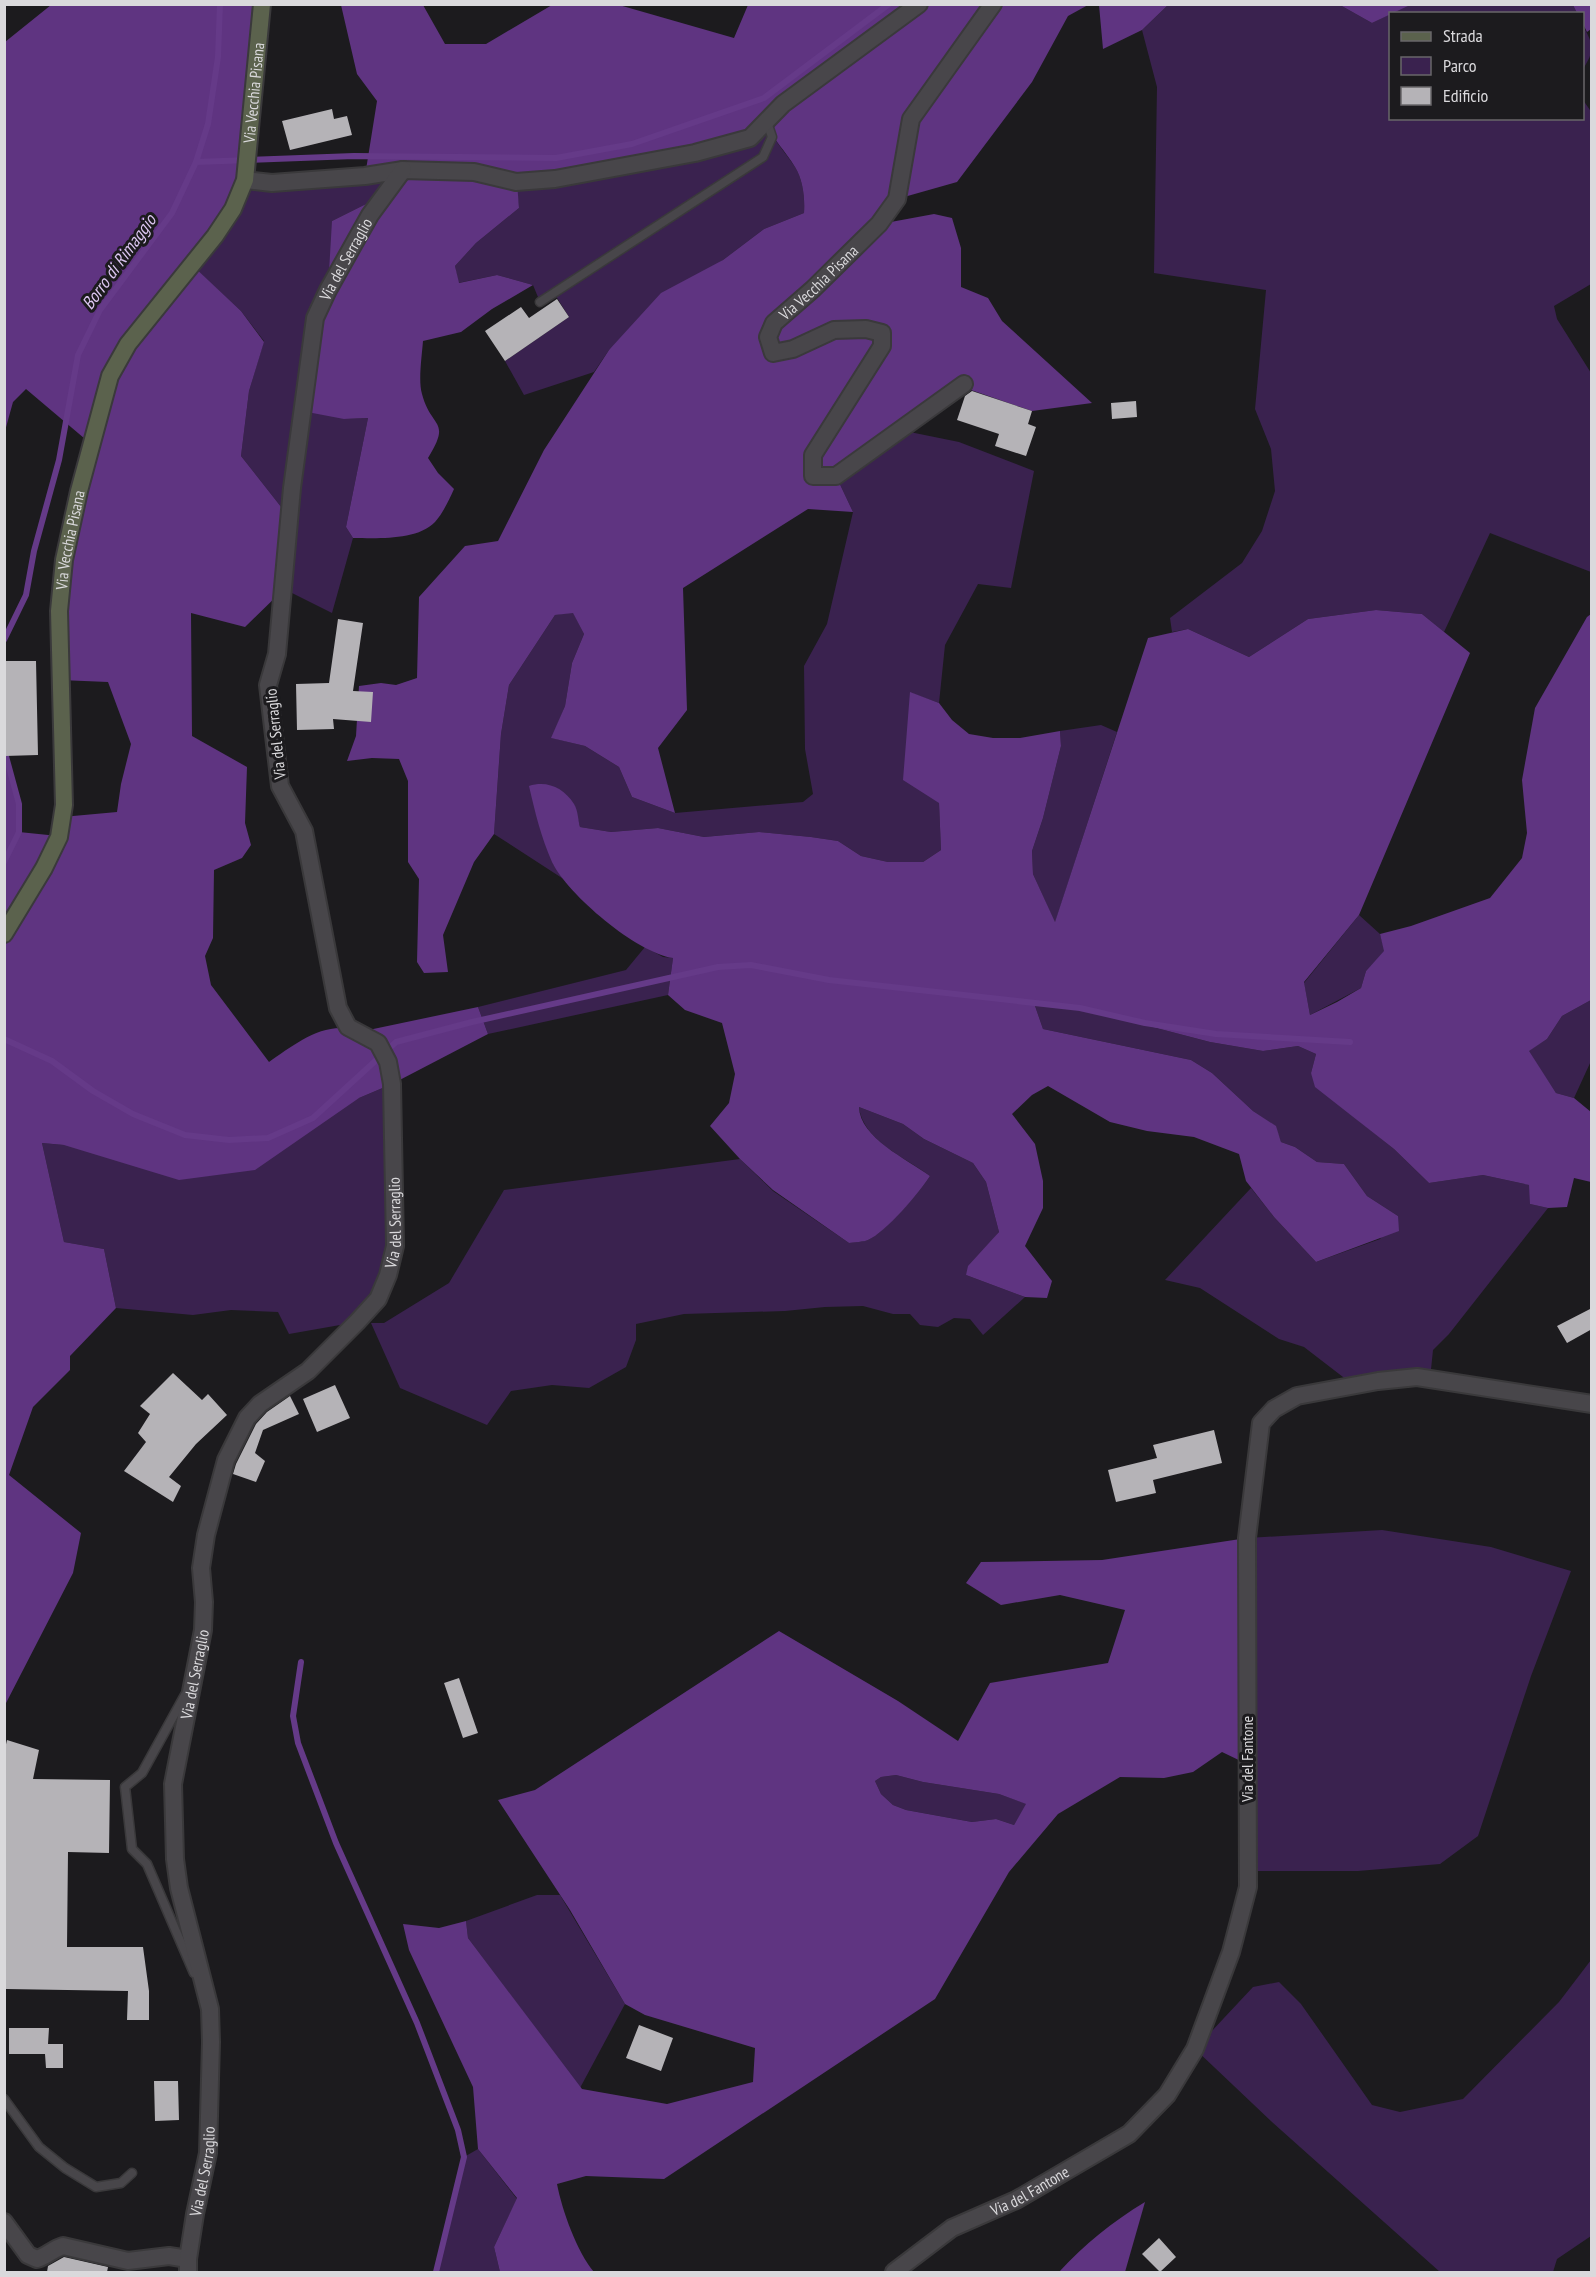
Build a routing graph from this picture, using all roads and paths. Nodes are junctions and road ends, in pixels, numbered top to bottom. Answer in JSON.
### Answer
{"nodes":[{"id":1,"x":262,"y":4,"type":"edge"},
{"id":2,"x":919,"y":4,"type":"edge"},
{"id":3,"x":993,"y":4,"type":"edge"},
{"id":4,"x":767,"y":122,"type":"junction"},
{"id":5,"x":403,"y":170,"type":"junction"},
{"id":6,"x":245,"y":180,"type":"junction"},
{"id":7,"x":540,"y":302,"type":"dead end"},
{"id":8,"x":964,"y":384,"type":"dead end"},
{"id":9,"x":4,"y":934,"type":"edge"},
{"id":10,"x":1592,"y":1404,"type":"edge"},
{"id":11,"x":197,"y":1678,"type":"junction"},
{"id":12,"x":210,"y":2009,"type":"junction"},
{"id":13,"x":4,"y":2099,"type":"edge"},
{"id":14,"x":132,"y":2173,"type":"dead end"},
{"id":15,"x":4,"y":2222,"type":"edge"},
{"id":16,"x":188,"y":2266,"type":"edge"},
{"id":17,"x":894,"y":2272,"type":"edge"}],
"edges":[{"from":1,"to":6,"type":"main road","name":"Via Vecchia Pisana"},
{"from":2,"to":4,"type":"street"},
{"from":3,"to":8,"type":"street","name":"Via Vecchia Pisana"},
{"from":4,"to":5,"type":"street"},
{"from":4,"to":7,"type":"lane"},
{"from":5,"to":6,"type":"street"},
{"from":5,"to":11,"type":"street","name":"Via del Serraglio"},
{"from":6,"to":9,"type":"main road","name":"Via Vecchia Pisana"},
{"from":10,"to":17,"type":"street","name":"Via del Fantone"},
{"from":11,"to":12,"type":"street","name":"Via del Serraglio"},
{"from":11,"to":12,"type":"lane"},
{"from":12,"to":16,"type":"street","name":"Via del Serraglio"},
{"from":13,"to":14,"type":"lane"},
{"from":15,"to":16,"type":"street","name":"Via del Serraglio"}]}
